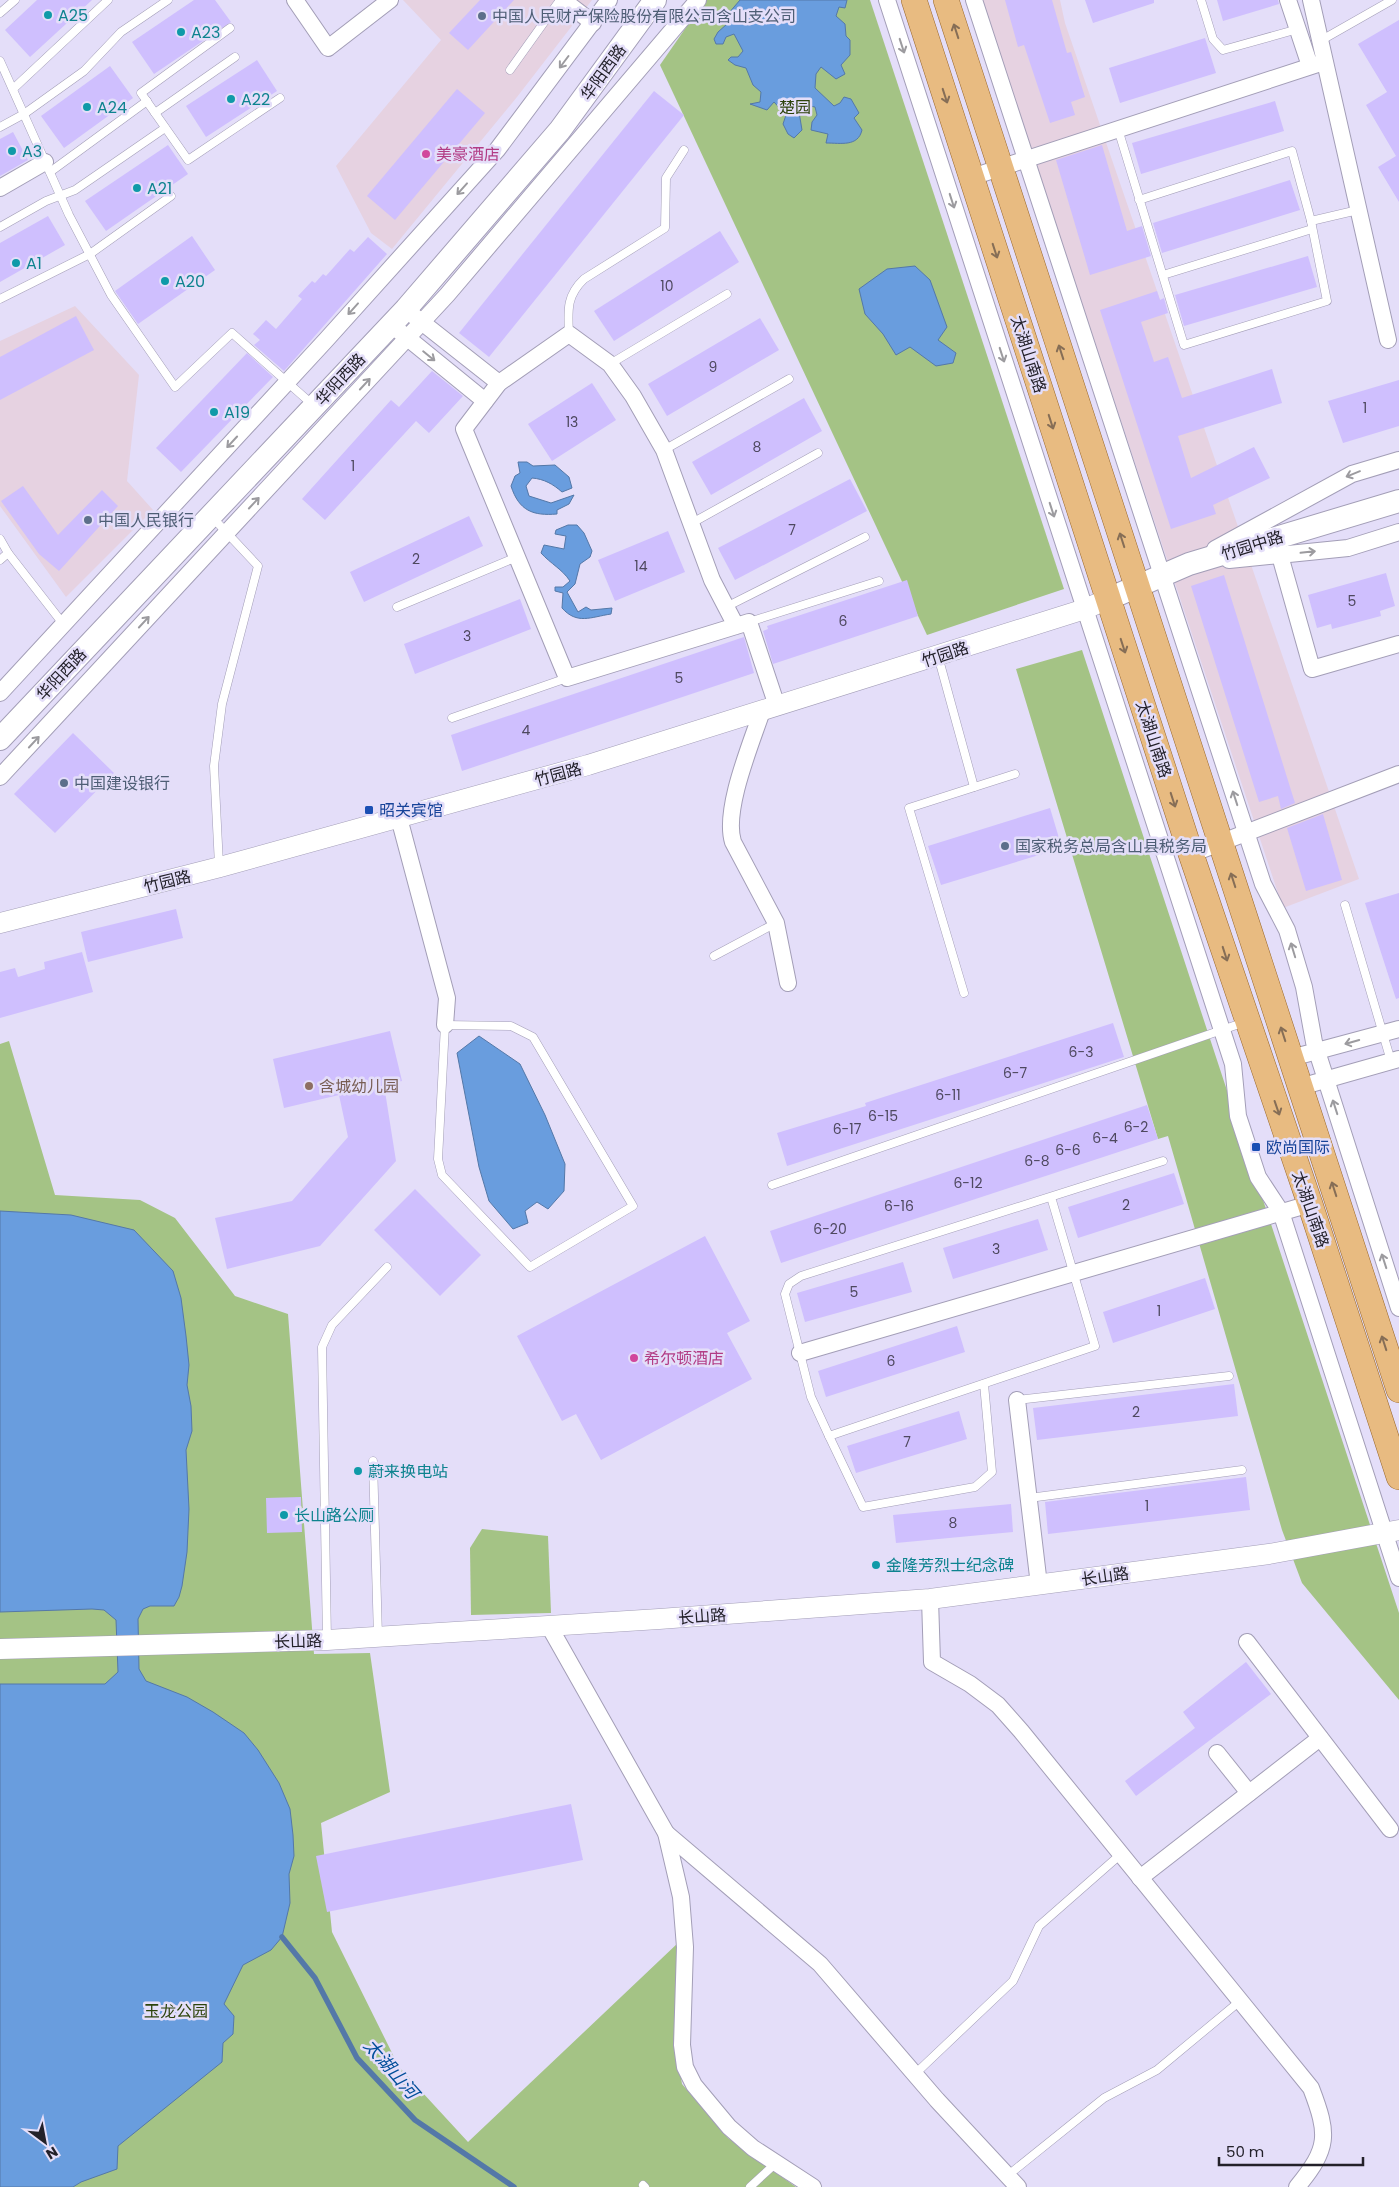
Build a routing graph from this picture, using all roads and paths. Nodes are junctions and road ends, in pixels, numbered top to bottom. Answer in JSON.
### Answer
{"nodes":[{"id":1,"x":15,"y":0,"type":"edge"},
{"id":2,"x":108,"y":0,"type":"edge"},
{"id":3,"x":168,"y":0,"type":"edge"},
{"id":4,"x":294,"y":0,"type":"edge"},
{"id":5,"x":390,"y":0,"type":"edge"},
{"id":6,"x":562,"y":0,"type":"edge"},
{"id":7,"x":609,"y":0,"type":"edge"},
{"id":8,"x":655,"y":0,"type":"edge"},
{"id":9,"x":698,"y":0,"type":"edge"},
{"id":10,"x":887,"y":0,"type":"edge"},
{"id":11,"x":914,"y":0,"type":"edge"},
{"id":12,"x":946,"y":0,"type":"edge"},
{"id":13,"x":974,"y":0,"type":"edge"},
{"id":14,"x":1201,"y":0,"type":"edge"},
{"id":15,"x":1288,"y":0,"type":"edge"},
{"id":16,"x":1311,"y":0,"type":"edge"},
{"id":17,"x":1392,"y":0,"type":"edge"},
{"id":18,"x":0,"y":14,"type":"edge"},
{"id":19,"x":594,"y":23,"type":"junction"},
{"id":20,"x":230,"y":28,"type":"dead end"},
{"id":21,"x":1298,"y":29,"type":"junction"},
{"id":22,"x":1320,"y":42,"type":"junction"},
{"id":23,"x":235,"y":57,"type":"dead end"},
{"id":24,"x":0,"y":62,"type":"edge"},
{"id":25,"x":1317,"y":64,"type":"junction"},
{"id":26,"x":510,"y":70,"type":"dead end"},
{"id":27,"x":13,"y":89,"type":"junction"},
{"id":28,"x":280,"y":98,"type":"dead end"},
{"id":29,"x":147,"y":101,"type":"junction"},
{"id":30,"x":155,"y":113,"type":"junction"},
{"id":31,"x":24,"y":114,"type":"junction"},
{"id":32,"x":0,"y":127,"type":"edge"},
{"id":33,"x":166,"y":128,"type":"junction"},
{"id":34,"x":1118,"y":129,"type":"junction"},
{"id":35,"x":684,"y":150,"type":"dead end"},
{"id":36,"x":1026,"y":159,"type":"junction"},
{"id":37,"x":47,"y":167,"type":"junction"},
{"id":38,"x":1001,"y":167,"type":"junction"},
{"id":39,"x":972,"y":177,"type":"junction"},
{"id":40,"x":0,"y":188,"type":"edge"},
{"id":41,"x":60,"y":196,"type":"junction"},
{"id":42,"x":171,"y":196,"type":"dead end"},
{"id":43,"x":1139,"y":200,"type":"junction"},
{"id":44,"x":1358,"y":210,"type":"junction"},
{"id":45,"x":1311,"y":225,"type":"junction"},
{"id":46,"x":0,"y":227,"type":"edge"},
{"id":47,"x":90,"y":254,"type":"junction"},
{"id":48,"x":1163,"y":275,"type":"junction"},
{"id":49,"x":727,"y":294,"type":"dead end"},
{"id":50,"x":0,"y":299,"type":"edge"},
{"id":51,"x":406,"y":324,"type":"junction"},
{"id":52,"x":569,"y":334,"type":"junction"},
{"id":53,"x":1388,"y":340,"type":"dead end"},
{"id":54,"x":610,"y":364,"type":"junction"},
{"id":55,"x":789,"y":379,"type":"dead end"},
{"id":56,"x":499,"y":382,"type":"junction"},
{"id":57,"x":485,"y":401,"type":"junction"},
{"id":58,"x":314,"y":406,"type":"junction"},
{"id":59,"x":664,"y":450,"type":"junction"},
{"id":60,"x":818,"y":453,"type":"dead end"},
{"id":61,"x":1399,"y":460,"type":"edge"},
{"id":62,"x":1399,"y":500,"type":"edge"},
{"id":63,"x":211,"y":516,"type":"junction"},
{"id":64,"x":692,"y":523,"type":"junction"},
{"id":65,"x":1399,"y":532,"type":"edge"},
{"id":66,"x":227,"y":533,"type":"junction"},
{"id":67,"x":865,"y":537,"type":"dead end"},
{"id":68,"x":1275,"y":538,"type":"junction"},
{"id":69,"x":0,"y":539,"type":"edge"},
{"id":70,"x":8,"y":553,"type":"junction"},
{"id":71,"x":518,"y":556,"type":"junction"},
{"id":72,"x":0,"y":560,"type":"edge"},
{"id":73,"x":1189,"y":564,"type":"junction"},
{"id":74,"x":1162,"y":575,"type":"junction"},
{"id":75,"x":880,"y":581,"type":"dead end"},
{"id":76,"x":1137,"y":586,"type":"junction"},
{"id":77,"x":1108,"y":599,"type":"junction"},
{"id":78,"x":397,"y":607,"type":"dead end"},
{"id":79,"x":726,"y":607,"type":"junction"},
{"id":80,"x":1085,"y":609,"type":"junction"},
{"id":81,"x":64,"y":624,"type":"junction"},
{"id":82,"x":743,"y":624,"type":"junction"},
{"id":83,"x":1399,"y":644,"type":"edge"},
{"id":84,"x":938,"y":656,"type":"junction"},
{"id":85,"x":567,"y":678,"type":"junction"},
{"id":86,"x":0,"y":693,"type":"edge"},
{"id":87,"x":769,"y":709,"type":"junction"},
{"id":88,"x":452,"y":718,"type":"dead end"},
{"id":89,"x":0,"y":738,"type":"edge"},
{"id":90,"x":1015,"y":774,"type":"dead end"},
{"id":91,"x":1399,"y":774,"type":"edge"},
{"id":92,"x":0,"y":777,"type":"edge"},
{"id":93,"x":974,"y":787,"type":"junction"},
{"id":94,"x":399,"y":818,"type":"junction"},
{"id":95,"x":1246,"y":832,"type":"junction"},
{"id":96,"x":1220,"y":842,"type":"junction"},
{"id":97,"x":1191,"y":854,"type":"junction"},
{"id":98,"x":220,"y":867,"type":"junction"},
{"id":99,"x":1344,"y":905,"type":"dead end"},
{"id":100,"x":0,"y":923,"type":"edge"},
{"id":101,"x":776,"y":923,"type":"junction"},
{"id":102,"x":714,"y":956,"type":"dead end"},
{"id":103,"x":788,"y":982,"type":"dead end"},
{"id":104,"x":964,"y":993,"type":"dead end"},
{"id":105,"x":1247,"y":1021,"type":"junction"},
{"id":106,"x":445,"y":1025,"type":"junction"},
{"id":107,"x":1399,"y":1029,"type":"edge"},
{"id":108,"x":1222,"y":1030,"type":"junction"},
{"id":109,"x":1383,"y":1033,"type":"junction"},
{"id":110,"x":1317,"y":1051,"type":"junction"},
{"id":111,"x":1291,"y":1058,"type":"junction"},
{"id":112,"x":1395,"y":1060,"type":"edge"},
{"id":113,"x":1326,"y":1079,"type":"junction"},
{"id":114,"x":1300,"y":1087,"type":"junction"},
{"id":115,"x":1162,"y":1161,"type":"dead end"},
{"id":116,"x":772,"y":1185,"type":"dead end"},
{"id":117,"x":1051,"y":1197,"type":"junction"},
{"id":118,"x":1310,"y":1204,"type":"junction"},
{"id":119,"x":1281,"y":1212,"type":"junction"},
{"id":120,"x":387,"y":1267,"type":"dead end"},
{"id":121,"x":1073,"y":1272,"type":"junction"},
{"id":122,"x":1399,"y":1308,"type":"edge"},
{"id":123,"x":800,"y":1353,"type":"junction"},
{"id":124,"x":1229,"y":1376,"type":"dead end"},
{"id":125,"x":984,"y":1384,"type":"junction"},
{"id":126,"x":1399,"y":1390,"type":"edge"},
{"id":127,"x":1017,"y":1400,"type":"joint"},
{"id":128,"x":829,"y":1436,"type":"junction"},
{"id":129,"x":373,"y":1461,"type":"dead end"},
{"id":130,"x":1242,"y":1470,"type":"dead end"},
{"id":131,"x":1399,"y":1477,"type":"edge"},
{"id":132,"x":1028,"y":1498,"type":"junction"},
{"id":133,"x":1392,"y":1531,"type":"edge"},
{"id":134,"x":1399,"y":1578,"type":"edge"},
{"id":135,"x":1039,"y":1585,"type":"junction"},
{"id":136,"x":930,"y":1599,"type":"junction"},
{"id":137,"x":549,"y":1626,"type":"junction"},
{"id":138,"x":378,"y":1637,"type":"junction"},
{"id":139,"x":328,"y":1640,"type":"junction"},
{"id":140,"x":1247,"y":1642,"type":"dead end"},
{"id":141,"x":0,"y":1649,"type":"edge"},
{"id":142,"x":1320,"y":1738,"type":"junction"},
{"id":143,"x":1217,"y":1753,"type":"dead end"},
{"id":144,"x":1249,"y":1793,"type":"junction"},
{"id":145,"x":1390,"y":1829,"type":"dead end"},
{"id":146,"x":666,"y":1833,"type":"junction"},
{"id":147,"x":1121,"y":1854,"type":"junction"},
{"id":148,"x":1140,"y":1878,"type":"junction"},
{"id":149,"x":1240,"y":2001,"type":"junction"},
{"id":150,"x":915,"y":2074,"type":"junction"},
{"id":151,"x":776,"y":2162,"type":"junction"},
{"id":152,"x":1012,"y":2181,"type":"edge"},
{"id":153,"x":750,"y":2187,"type":"edge"},
{"id":154,"x":813,"y":2187,"type":"edge"},
{"id":155,"x":1297,"y":2187,"type":"edge"}],
"edges":[{"from":1,"to":18,"type":"lane"},
{"from":2,"to":27,"type":"lane"},
{"from":3,"to":31,"type":"lane"},
{"from":4,"to":5,"type":"street"},
{"from":6,"to":19,"type":"street"},
{"from":6,"to":26,"type":"lane"},
{"from":7,"to":19,"type":"street"},
{"from":8,"to":51,"type":"main road","name":"华阳西路"},
{"from":9,"to":51,"type":"street"},
{"from":10,"to":80,"type":"street","one_way":true},
{"from":11,"to":39,"type":"main road","name":"太湖山南路","one_way":true},
{"from":38,"to":12,"type":"main road","name":"太湖山南路","one_way":true},
{"from":13,"to":36,"type":"street"},
{"from":14,"to":21,"type":"lane"},
{"from":15,"to":21,"type":"street"},
{"from":16,"to":22,"type":"street"},
{"from":17,"to":22,"type":"lane"},
{"from":19,"to":81,"type":"street","one_way":true},
{"from":20,"to":29,"type":"lane"},
{"from":21,"to":25,"type":"street"},
{"from":22,"to":25,"type":"street"},
{"from":23,"to":30,"type":"lane"},
{"from":24,"to":27,"type":"lane"},
{"from":25,"to":34,"type":"street"},
{"from":25,"to":44,"type":"street"},
{"from":27,"to":31,"type":"lane"},
{"from":28,"to":33,"type":"lane"},
{"from":29,"to":30,"type":"lane"},
{"from":29,"to":37,"type":"lane"},
{"from":30,"to":33,"type":"lane"},
{"from":31,"to":32,"type":"lane"},
{"from":31,"to":37,"type":"lane"},
{"from":33,"to":41,"type":"lane"},
{"from":34,"to":36,"type":"street"},
{"from":34,"to":43,"type":"lane"},
{"from":35,"to":52,"type":"lane"},
{"from":36,"to":38,"type":"street"},
{"from":36,"to":74,"type":"street"},
{"from":37,"to":40,"type":"street"},
{"from":37,"to":41,"type":"lane"},
{"from":38,"to":39,"type":"street"},
{"from":76,"to":38,"type":"main road","name":"太湖山南路","one_way":true},
{"from":39,"to":77,"type":"main road","name":"太湖山南路","one_way":true},
{"from":41,"to":46,"type":"lane"},
{"from":41,"to":47,"type":"lane"},
{"from":42,"to":47,"type":"lane"},
{"from":43,"to":45,"type":"lane"},
{"from":43,"to":48,"type":"lane"},
{"from":44,"to":45,"type":"lane"},
{"from":44,"to":53,"type":"street"},
{"from":45,"to":48,"type":"lane"},
{"from":45,"to":48,"type":"lane"},
{"from":47,"to":50,"type":"lane"},
{"from":47,"to":58,"type":"lane"},
{"from":49,"to":54,"type":"lane"},
{"from":51,"to":56,"type":"street"},
{"from":51,"to":57,"type":"street","one_way":true},
{"from":51,"to":58,"type":"main road","name":"华阳西路"},
{"from":66,"to":51,"type":"street","one_way":true},
{"from":52,"to":54,"type":"street"},
{"from":52,"to":56,"type":"street"},
{"from":54,"to":59,"type":"street"},
{"from":55,"to":59,"type":"lane"},
{"from":56,"to":57,"type":"street"},
{"from":57,"to":71,"type":"street"},
{"from":58,"to":63,"type":"main road","name":"华阳西路"},
{"from":59,"to":64,"type":"street"},
{"from":60,"to":64,"type":"lane"},
{"from":61,"to":73,"type":"street","one_way":true},
{"from":62,"to":68,"type":"main road","name":"竹园中路"},
{"from":63,"to":66,"type":"lane"},
{"from":63,"to":89,"type":"main road","name":"华阳西路"},
{"from":64,"to":79,"type":"street"},
{"from":73,"to":65,"type":"street","one_way":true},
{"from":92,"to":66,"type":"street","one_way":true},
{"from":66,"to":98,"type":"lane"},
{"from":67,"to":79,"type":"lane"},
{"from":68,"to":73,"type":"main road","name":"竹园中路"},
{"from":68,"to":83,"type":"street"},
{"from":69,"to":70,"type":"lane"},
{"from":70,"to":72,"type":"lane"},
{"from":70,"to":81,"type":"lane"},
{"from":71,"to":78,"type":"lane"},
{"from":71,"to":85,"type":"street"},
{"from":73,"to":74,"type":"main road","name":"竹园中路"},
{"from":74,"to":76,"type":"main road","name":"竹园中路"},
{"from":95,"to":74,"type":"street","one_way":true},
{"from":75,"to":82,"type":"lane"},
{"from":76,"to":77,"type":"main road","name":"竹园中路"},
{"from":76,"to":96,"type":"main road","name":"太湖山南路"},
{"from":77,"to":80,"type":"street","name":"竹园路"},
{"from":77,"to":97,"type":"main road","name":"太湖山南路","one_way":true},
{"from":79,"to":82,"type":"street"},
{"from":80,"to":84,"type":"street","name":"竹园路"},
{"from":80,"to":108,"type":"street"},
{"from":81,"to":86,"type":"street"},
{"from":82,"to":85,"type":"street"},
{"from":82,"to":87,"type":"street"},
{"from":84,"to":87,"type":"street","name":"竹园路"},
{"from":84,"to":93,"type":"lane"},
{"from":85,"to":88,"type":"lane"},
{"from":87,"to":94,"type":"street","name":"竹园路"},
{"from":87,"to":101,"type":"street"},
{"from":90,"to":93,"type":"lane"},
{"from":91,"to":95,"type":"street"},
{"from":93,"to":104,"type":"lane"},
{"from":94,"to":98,"type":"street","name":"竹园路"},
{"from":94,"to":106,"type":"street"},
{"from":95,"to":96,"type":"street"},
{"from":110,"to":95,"type":"street","one_way":true},
{"from":96,"to":97,"type":"street"},
{"from":111,"to":96,"type":"main road","name":"太湖山南路","one_way":true},
{"from":97,"to":105,"type":"main road","name":"太湖山南路","one_way":true},
{"from":98,"to":100,"type":"street","name":"竹园路"},
{"from":99,"to":109,"type":"lane"},
{"from":101,"to":102,"type":"lane"},
{"from":101,"to":103,"type":"street"},
{"from":105,"to":108,"type":"lane"},
{"from":105,"to":118,"type":"main road","name":"太湖山南路","one_way":true},
{"from":106,"to":106,"type":"lane"},
{"from":107,"to":109,"type":"street"},
{"from":108,"to":116,"type":"lane"},
{"from":108,"to":119,"type":"street"},
{"from":109,"to":110,"type":"street","one_way":true},
{"from":109,"to":112,"type":"lane"},
{"from":110,"to":111,"type":"street"},
{"from":110,"to":113,"type":"street"},
{"from":111,"to":114,"type":"main road","name":"太湖山南路"},
{"from":112,"to":113,"type":"street"},
{"from":113,"to":114,"type":"street"},
{"from":122,"to":113,"type":"street","one_way":true},
{"from":126,"to":114,"type":"main road","name":"太湖山南路","one_way":true},
{"from":115,"to":117,"type":"lane"},
{"from":117,"to":121,"type":"lane"},
{"from":117,"to":123,"type":"lane"},
{"from":118,"to":119,"type":"street"},
{"from":118,"to":131,"type":"main road","name":"太湖山南路"},
{"from":119,"to":121,"type":"street"},
{"from":119,"to":133,"type":"street"},
{"from":120,"to":139,"type":"lane"},
{"from":121,"to":123,"type":"street"},
{"from":121,"to":125,"type":"lane"},
{"from":123,"to":128,"type":"lane"},
{"from":124,"to":127,"type":"lane"},
{"from":125,"to":128,"type":"lane"},
{"from":125,"to":128,"type":"lane"},
{"from":127,"to":132,"type":"street"},
{"from":129,"to":138,"type":"lane"},
{"from":130,"to":132,"type":"lane"},
{"from":132,"to":135,"type":"street"},
{"from":133,"to":134,"type":"street"},
{"from":133,"to":135,"type":"street","name":"长山路"},
{"from":135,"to":136,"type":"street","name":"长山路"},
{"from":136,"to":137,"type":"street","name":"长山路"},
{"from":136,"to":147,"type":"street"},
{"from":137,"to":138,"type":"street","name":"长山路"},
{"from":137,"to":146,"type":"street"},
{"from":138,"to":139,"type":"street","name":"长山路"},
{"from":139,"to":141,"type":"street","name":"长山路"},
{"from":140,"to":142,"type":"street"},
{"from":142,"to":144,"type":"street"},
{"from":142,"to":145,"type":"street"},
{"from":143,"to":144,"type":"street"},
{"from":144,"to":148,"type":"street"},
{"from":146,"to":150,"type":"street"},
{"from":146,"to":151,"type":"street"},
{"from":147,"to":148,"type":"street"},
{"from":147,"to":150,"type":"lane"},
{"from":148,"to":149,"type":"street"},
{"from":149,"to":152,"type":"lane"},
{"from":149,"to":155,"type":"street"},
{"from":150,"to":152,"type":"street"},
{"from":151,"to":153,"type":"lane"},
{"from":151,"to":154,"type":"street"}]}
